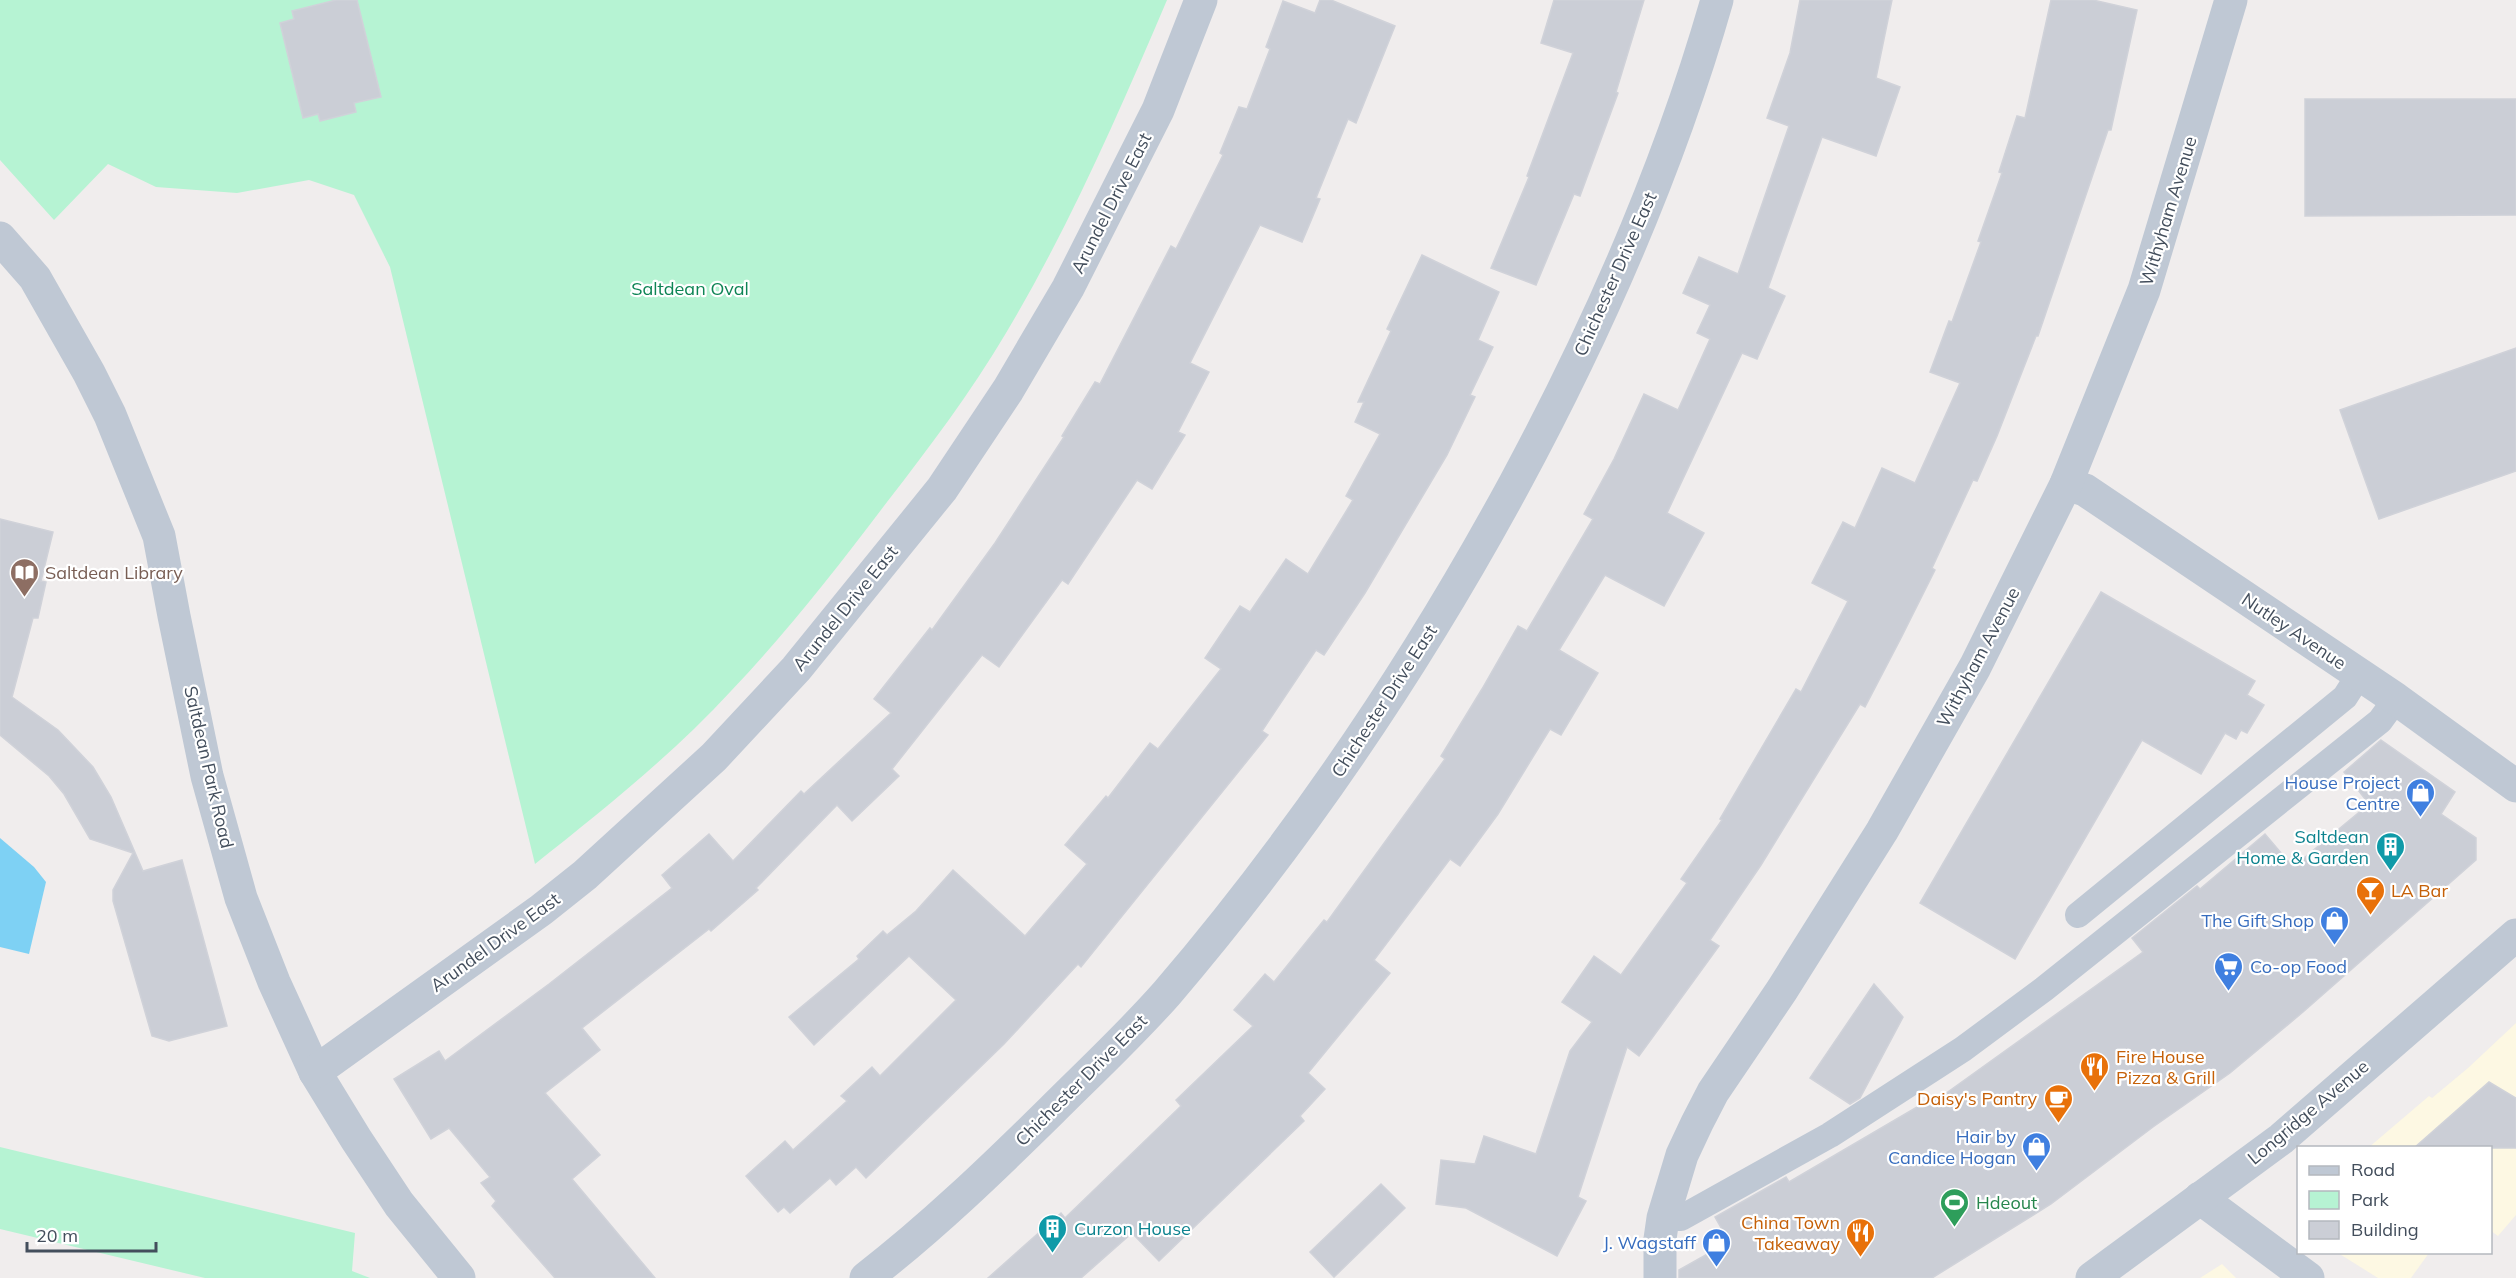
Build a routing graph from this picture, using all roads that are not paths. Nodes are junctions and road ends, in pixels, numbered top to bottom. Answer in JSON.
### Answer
{"nodes":[{"id":1,"x":1201,"y":0,"type":"edge"},
{"id":2,"x":1717,"y":0,"type":"edge"},
{"id":3,"x":2231,"y":0,"type":"edge"},
{"id":4,"x":0,"y":238,"type":"edge"},
{"id":5,"x":2066,"y":484,"type":"junction"},
{"id":6,"x":2359,"y":675,"type":"junction"},
{"id":7,"x":2396,"y":699,"type":"junction"},
{"id":8,"x":2516,"y":786,"type":"edge"},
{"id":9,"x":2078,"y":915,"type":"dead end"},
{"id":10,"x":2516,"y":935,"type":"edge"},
{"id":11,"x":315,"y":1072,"type":"junction"},
{"id":12,"x":2200,"y":1198,"type":"junction"},
{"id":13,"x":1663,"y":1218,"type":"junction"},
{"id":14,"x":459,"y":1278,"type":"edge"},
{"id":15,"x":866,"y":1278,"type":"edge"},
{"id":16,"x":1660,"y":1278,"type":"edge"},
{"id":17,"x":2092,"y":1278,"type":"edge"},
{"id":18,"x":2308,"y":1278,"type":"edge"}],
"edges":[{"from":1,"to":11,"type":"street","name":"Arundel Drive East"},
{"from":2,"to":15,"type":"street","name":"Chichester Drive East"},
{"from":3,"to":5,"type":"street","name":"Withyham Avenue"},
{"from":4,"to":11,"type":"street","name":"Saltdean Park Road"},
{"from":5,"to":6,"type":"street","name":"Nutley Avenue"},
{"from":5,"to":13,"type":"street","name":"Withyham Avenue"},
{"from":6,"to":7,"type":"street","name":"Nutley Avenue"},
{"from":6,"to":9,"type":"lane"},
{"from":7,"to":8,"type":"street","name":"Nutley Avenue"},
{"from":7,"to":13,"type":"lane"},
{"from":10,"to":12,"type":"street","name":"Longridge Avenue"},
{"from":11,"to":14,"type":"street","name":"Saltdean Park Road"},
{"from":12,"to":17,"type":"street","name":"Longridge Avenue"},
{"from":12,"to":18,"type":"street"},
{"from":13,"to":16,"type":"street","name":"Withyham Avenue"}]}
